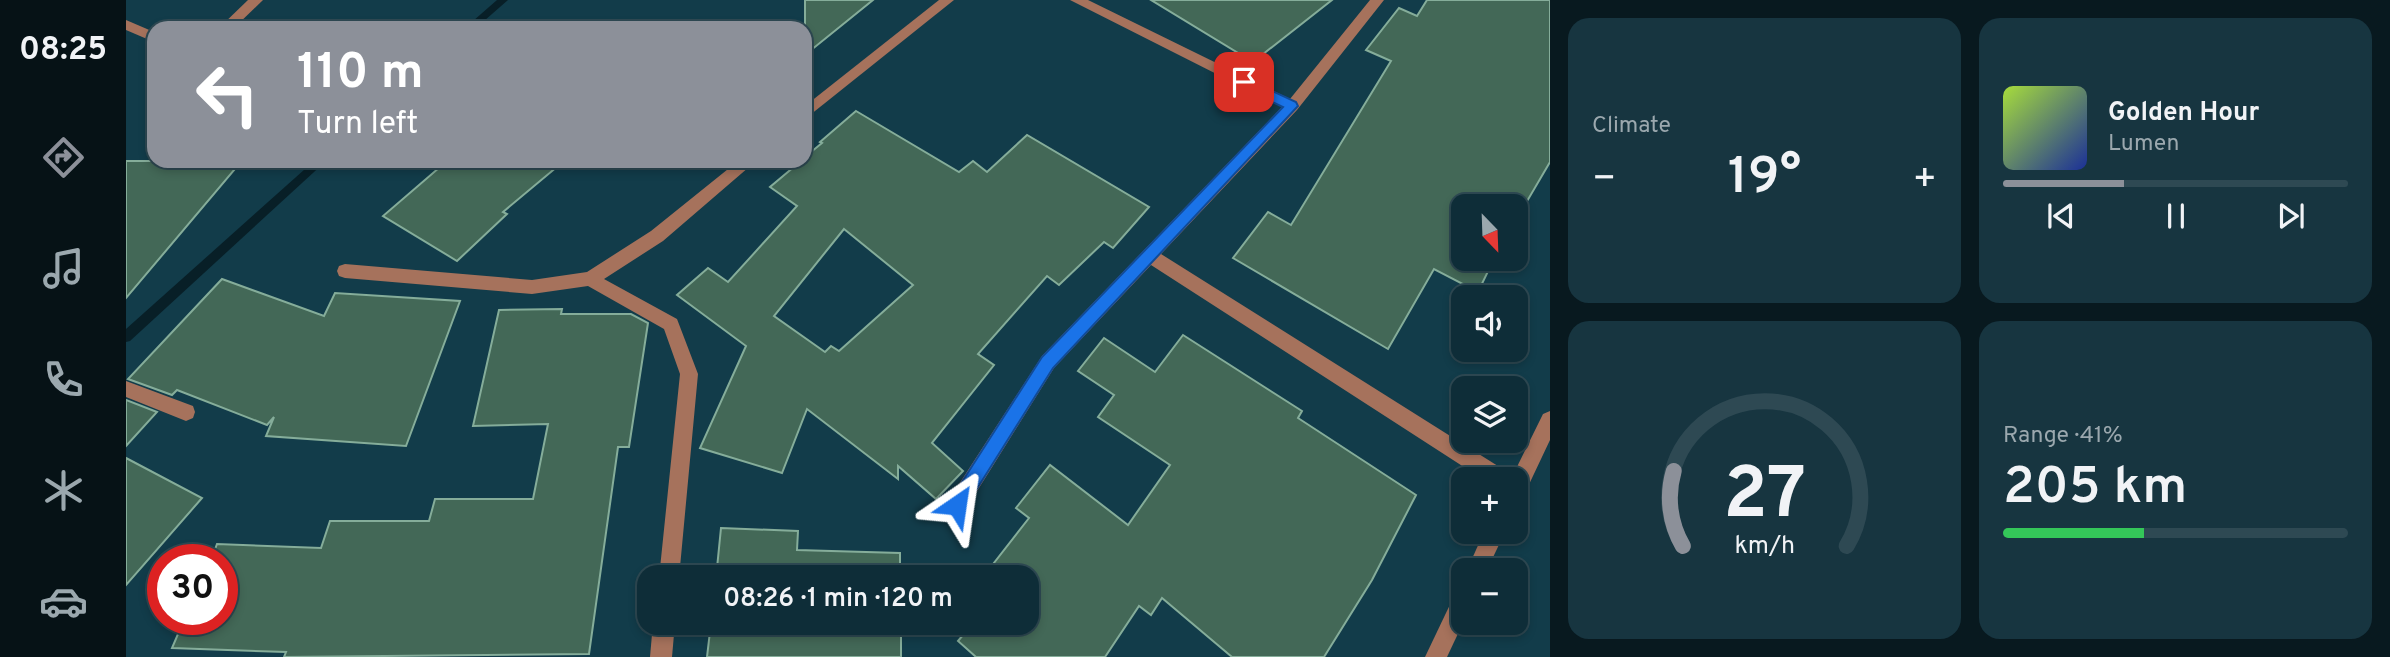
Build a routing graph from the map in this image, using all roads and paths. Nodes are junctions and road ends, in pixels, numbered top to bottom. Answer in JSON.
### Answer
{"nodes":[{"id":1,"x":256,"y":0,"type":"edge"},
{"id":2,"x":947,"y":0,"type":"edge"},
{"id":3,"x":1077,"y":0,"type":"edge"},
{"id":4,"x":1377,"y":0,"type":"edge"},
{"id":5,"x":234,"y":21,"type":"edge"},
{"id":6,"x":126,"y":25,"type":"edge"},
{"id":7,"x":147,"y":34,"type":"edge"},
{"id":8,"x":1292,"y":106,"type":"junction"},
{"id":9,"x":812,"y":108,"type":"edge"},
{"id":10,"x":740,"y":168,"type":"edge"},
{"id":11,"x":1149,"y":255,"type":"junction"},
{"id":12,"x":345,"y":271,"type":"dead end"},
{"id":13,"x":590,"y":279,"type":"junction"},
{"id":14,"x":126,"y":388,"type":"edge"},
{"id":15,"x":186,"y":412,"type":"dead end"},
{"id":16,"x":1550,"y":420,"type":"edge"},
{"id":17,"x":1482,"y":467,"type":"edge"},
{"id":18,"x":1527,"y":467,"type":"edge"},
{"id":19,"x":957,"y":505,"type":"dead end"},
{"id":20,"x":670,"y":565,"type":"edge"},
{"id":21,"x":1451,"y":625,"type":"edge"},
{"id":22,"x":663,"y":635,"type":"edge"},
{"id":23,"x":661,"y":657,"type":"edge"},
{"id":24,"x":1436,"y":657,"type":"edge"}],
"edges":[{"from":1,"to":5,"type":"street"},
{"from":2,"to":9,"type":"street"},
{"from":3,"to":8,"type":"street"},
{"from":4,"to":8,"type":"street"},
{"from":6,"to":7,"type":"street"},
{"from":8,"to":11,"type":"street"},
{"from":10,"to":13,"type":"street"},
{"from":11,"to":17,"type":"street"},
{"from":11,"to":19,"type":"street"},
{"from":12,"to":13,"type":"street"},
{"from":13,"to":20,"type":"street"},
{"from":14,"to":15,"type":"street"},
{"from":16,"to":18,"type":"street"},
{"from":21,"to":24,"type":"street"},
{"from":22,"to":23,"type":"street"}]}
